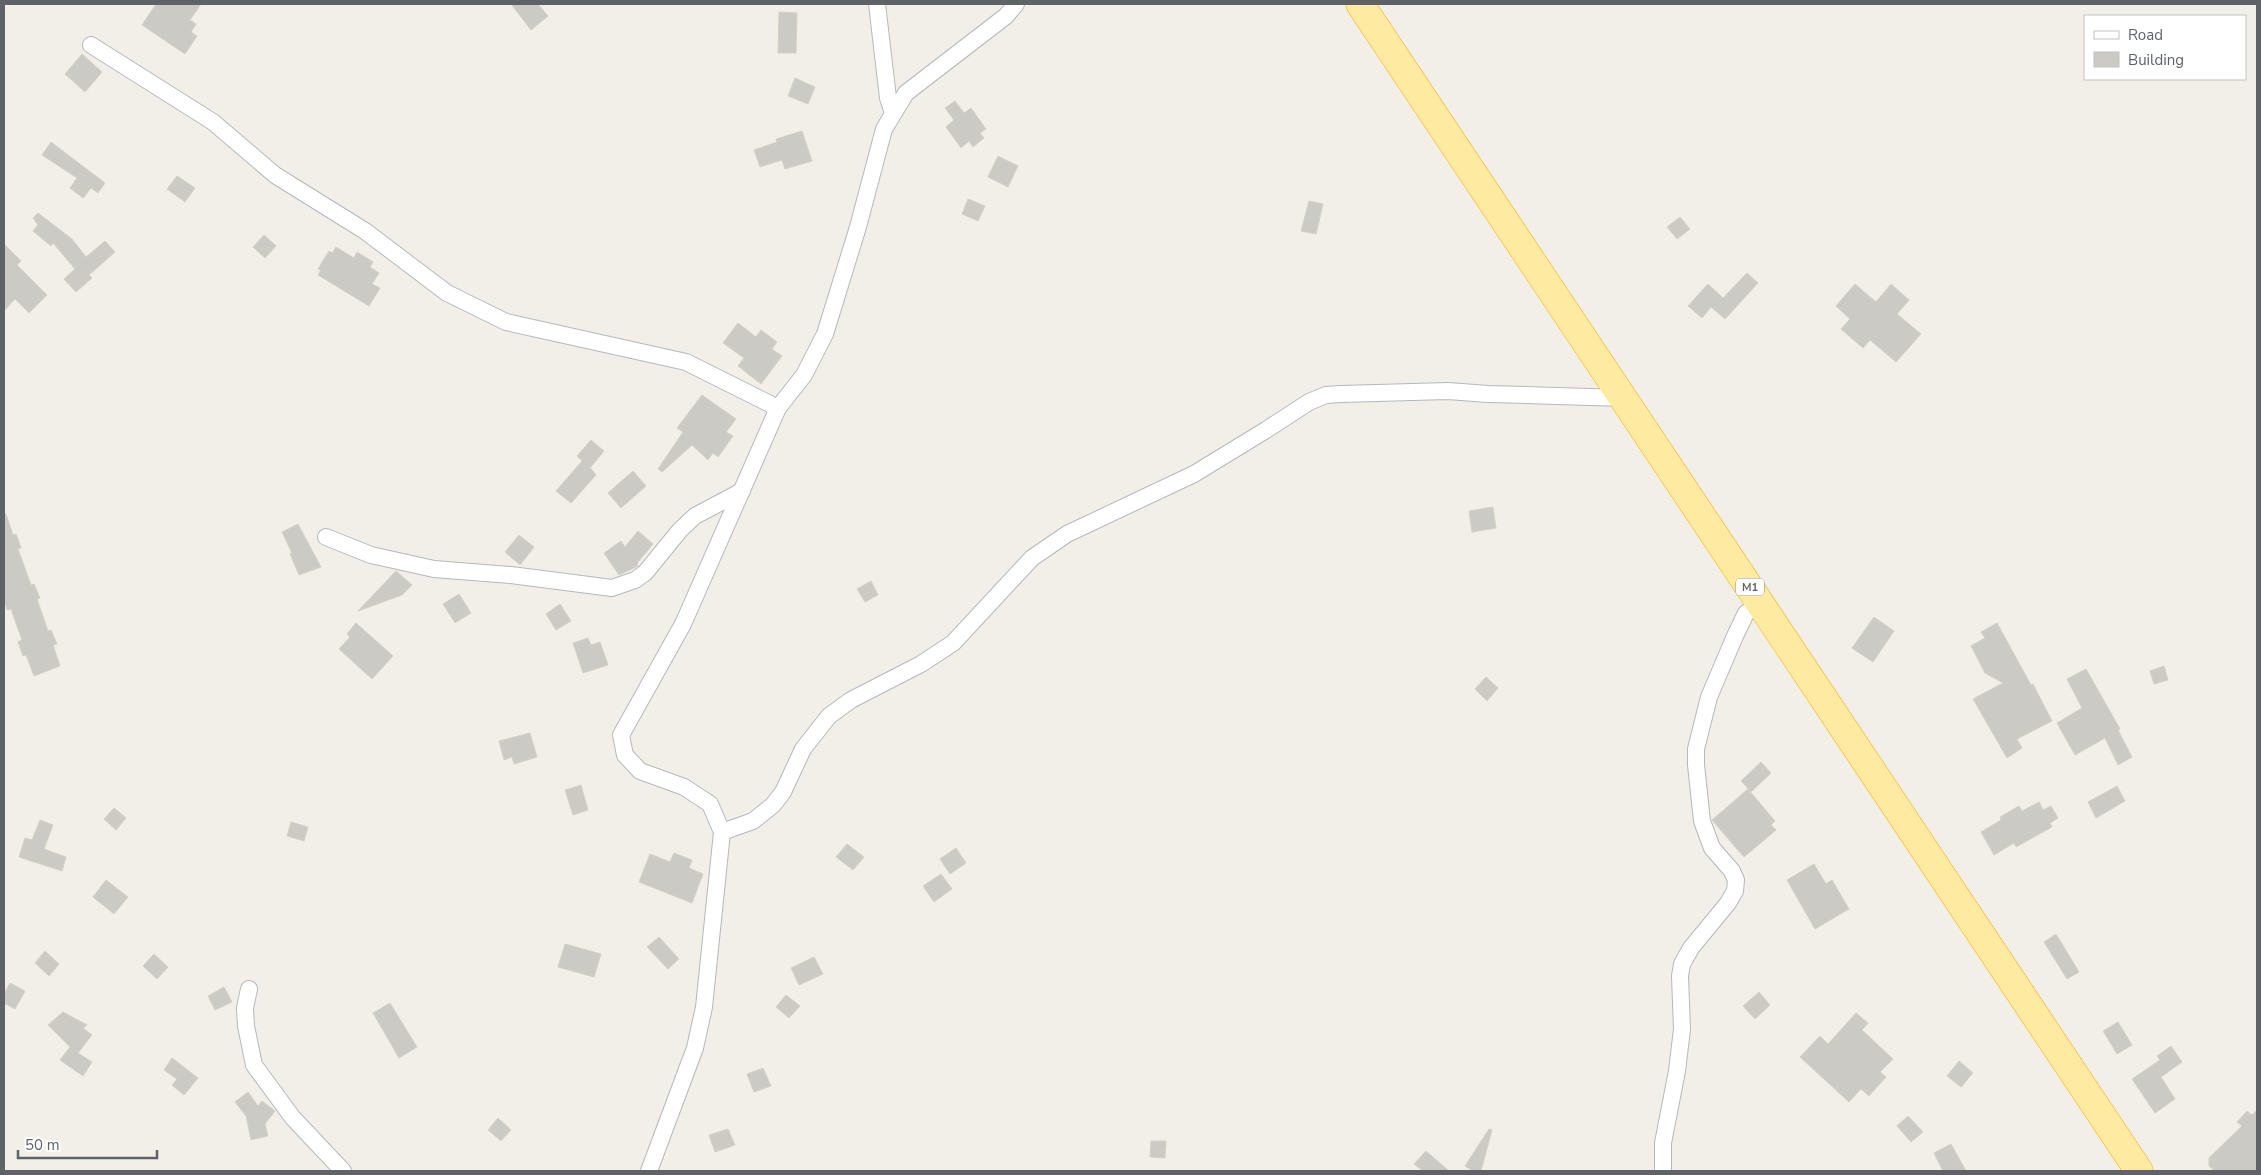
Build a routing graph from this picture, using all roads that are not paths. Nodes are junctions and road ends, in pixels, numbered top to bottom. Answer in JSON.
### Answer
{"nodes":[{"id":1,"x":877,"y":4,"type":"edge"},
{"id":2,"x":1016,"y":4,"type":"edge"},
{"id":3,"x":1360,"y":4,"type":"edge"},
{"id":4,"x":91,"y":46,"type":"dead end"},
{"id":5,"x":893,"y":113,"type":"junction"},
{"id":6,"x":1624,"y":398,"type":"junction"},
{"id":7,"x":778,"y":408,"type":"junction"},
{"id":8,"x":742,"y":491,"type":"junction"},
{"id":9,"x":326,"y":537,"type":"dead end"},
{"id":10,"x":1761,"y":604,"type":"junction"},
{"id":11,"x":722,"y":832,"type":"junction"},
{"id":12,"x":249,"y":989,"type":"dead end"},
{"id":13,"x":343,"y":1171,"type":"edge"},
{"id":14,"x":649,"y":1171,"type":"edge"},
{"id":15,"x":1663,"y":1171,"type":"edge"},
{"id":16,"x":2139,"y":1171,"type":"edge"}],
"edges":[{"from":1,"to":5,"type":"street"},
{"from":2,"to":5,"type":"street"},
{"from":3,"to":6,"type":"highway","number":"M1"},
{"from":4,"to":7,"type":"street"},
{"from":5,"to":7,"type":"street"},
{"from":6,"to":10,"type":"highway","number":"M1"},
{"from":6,"to":11,"type":"street"},
{"from":7,"to":8,"type":"street"},
{"from":8,"to":9,"type":"street"},
{"from":8,"to":11,"type":"street"},
{"from":10,"to":15,"type":"street"},
{"from":10,"to":16,"type":"highway","number":"M1"},
{"from":11,"to":14,"type":"street"},
{"from":12,"to":13,"type":"street"}]}
